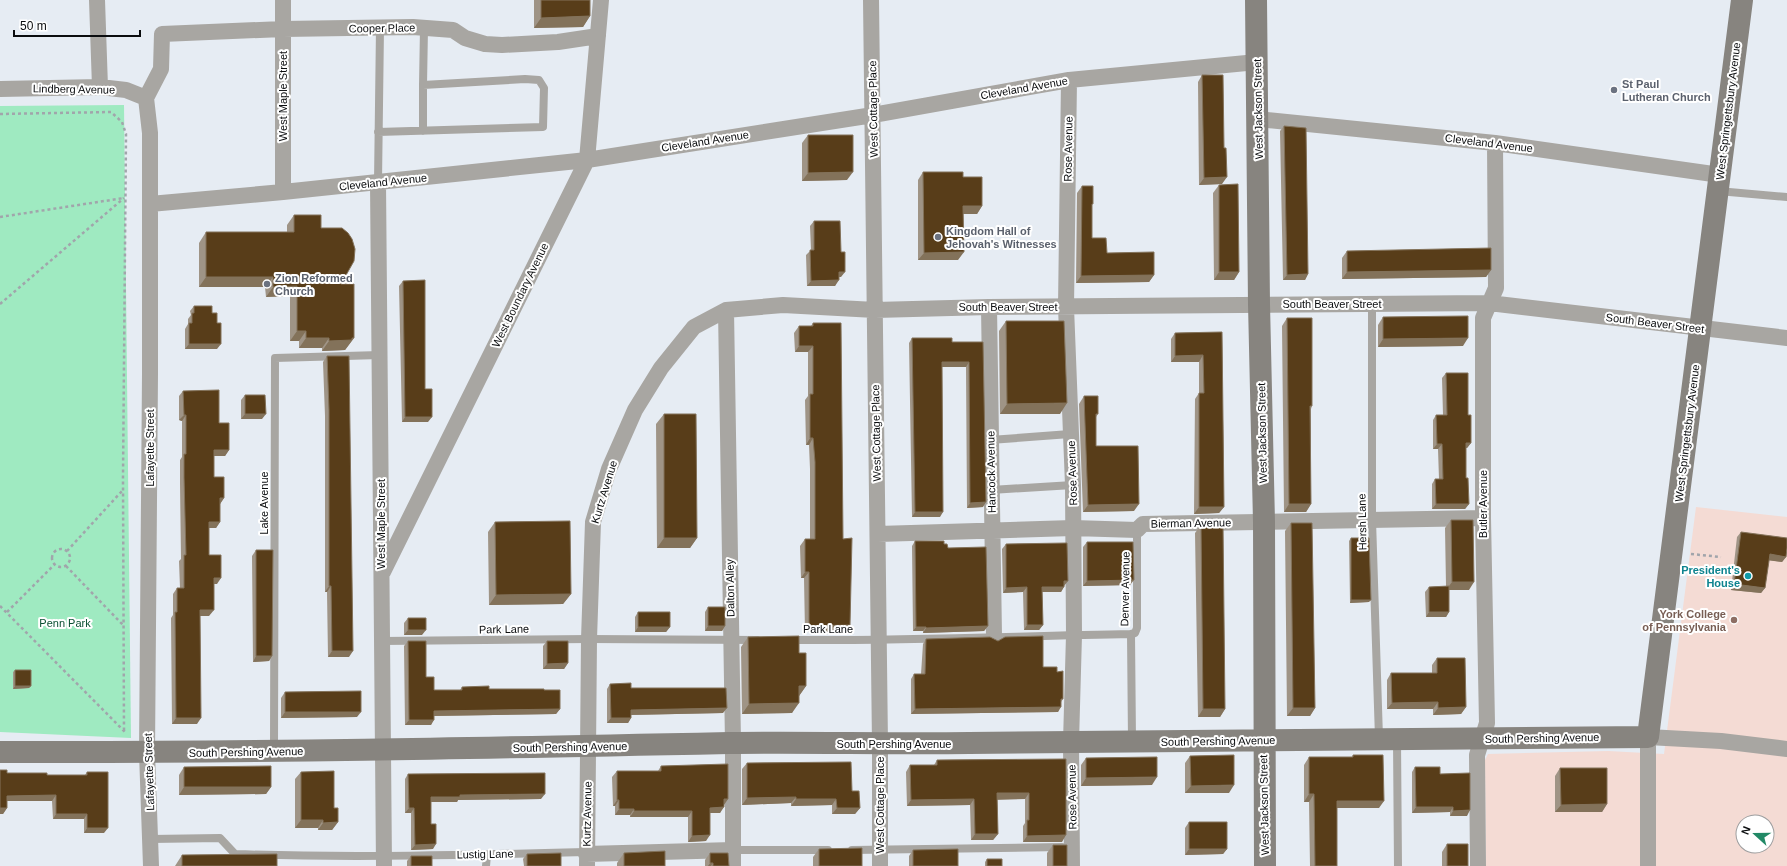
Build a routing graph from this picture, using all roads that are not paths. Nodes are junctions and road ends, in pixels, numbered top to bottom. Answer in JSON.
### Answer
{"nodes":[{"id":1,"x":97,"y":0,"type":"edge"},
{"id":2,"x":283,"y":0,"type":"edge"},
{"id":3,"x":601,"y":0,"type":"edge"},
{"id":4,"x":871,"y":0,"type":"edge"},
{"id":5,"x":1256,"y":0,"type":"edge"},
{"id":6,"x":1742,"y":0,"type":"edge"},
{"id":7,"x":380,"y":28,"type":"junction"},
{"id":8,"x":424,"y":28,"type":"junction"},
{"id":9,"x":283,"y":29,"type":"junction"},
{"id":10,"x":598,"y":36,"type":"junction"},
{"id":11,"x":1257,"y":62,"type":"junction"},
{"id":12,"x":1069,"y":80,"type":"junction"},
{"id":13,"x":423,"y":85,"type":"junction"},
{"id":14,"x":100,"y":87,"type":"junction"},
{"id":15,"x":0,"y":89,"type":"edge"},
{"id":16,"x":146,"y":98,"type":"junction"},
{"id":17,"x":873,"y":115,"type":"junction"},
{"id":18,"x":1258,"y":119,"type":"junction"},
{"id":19,"x":423,"y":131,"type":"junction"},
{"id":20,"x":378,"y":132,"type":"junction"},
{"id":21,"x":1495,"y":143,"type":"junction"},
{"id":22,"x":587,"y":160,"type":"junction"},
{"id":23,"x":378,"y":182,"type":"junction"},
{"id":24,"x":1719,"y":183,"type":"junction"},
{"id":25,"x":283,"y":192,"type":"junction"},
{"id":26,"x":1787,"y":197,"type":"edge"},
{"id":27,"x":150,"y":204,"type":"junction"},
{"id":28,"x":1372,"y":303,"type":"junction"},
{"id":29,"x":1489,"y":303,"type":"junction"},
{"id":30,"x":1259,"y":304,"type":"junction"},
{"id":31,"x":989,"y":307,"type":"junction"},
{"id":32,"x":1066,"y":307,"type":"junction"},
{"id":33,"x":726,"y":310,"type":"junction"},
{"id":34,"x":875,"y":310,"type":"junction"},
{"id":35,"x":1701,"y":328,"type":"junction"},
{"id":36,"x":1787,"y":338,"type":"edge"},
{"id":37,"x":380,"y":355,"type":"junction"},
{"id":38,"x":1070,"y":434,"type":"junction"},
{"id":39,"x":990,"y":440,"type":"junction"},
{"id":40,"x":1072,"y":485,"type":"junction"},
{"id":41,"x":991,"y":490,"type":"junction"},
{"id":42,"x":1483,"y":518,"type":"junction"},
{"id":43,"x":1372,"y":520,"type":"junction"},
{"id":44,"x":1264,"y":522,"type":"junction"},
{"id":45,"x":1073,"y":528,"type":"junction"},
{"id":46,"x":1137,"y":530,"type":"junction"},
{"id":47,"x":992,"y":531,"type":"junction"},
{"id":48,"x":878,"y":534,"type":"junction"},
{"id":49,"x":381,"y":575,"type":"junction"},
{"id":50,"x":1131,"y":634,"type":"junction"},
{"id":51,"x":1074,"y":635,"type":"junction"},
{"id":52,"x":994,"y":636,"type":"junction"},
{"id":53,"x":589,"y":639,"type":"junction"},
{"id":54,"x":730,"y":639,"type":"junction"},
{"id":55,"x":879,"y":640,"type":"junction"},
{"id":56,"x":382,"y":641,"type":"junction"},
{"id":57,"x":1648,"y":737,"type":"junction"},
{"id":58,"x":1482,"y":738,"type":"junction"},
{"id":59,"x":1388,"y":739,"type":"junction"},
{"id":60,"x":1263,"y":740,"type":"junction"},
{"id":61,"x":1071,"y":742,"type":"junction"},
{"id":62,"x":1132,"y":742,"type":"junction"},
{"id":63,"x":733,"y":743,"type":"junction"},
{"id":64,"x":880,"y":744,"type":"junction"},
{"id":65,"x":589,"y":747,"type":"junction"},
{"id":66,"x":383,"y":748,"type":"junction"},
{"id":67,"x":1787,"y":749,"type":"edge"},
{"id":68,"x":0,"y":752,"type":"edge"},
{"id":69,"x":274,"y":752,"type":"junction"},
{"id":70,"x":147,"y":753,"type":"junction"},
{"id":71,"x":151,"y":838,"type":"junction"},
{"id":72,"x":1072,"y":847,"type":"junction"},
{"id":73,"x":880,"y":850,"type":"junction"},
{"id":74,"x":275,"y":855,"type":"junction"},
{"id":75,"x":487,"y":855,"type":"junction"},
{"id":76,"x":586,"y":857,"type":"edge"},
{"id":77,"x":733,"y":858,"type":"edge"},
{"id":78,"x":384,"y":861,"type":"edge"},
{"id":79,"x":151,"y":866,"type":"edge"},
{"id":80,"x":275,"y":866,"type":"edge"},
{"id":81,"x":486,"y":866,"type":"edge"},
{"id":82,"x":880,"y":866,"type":"edge"},
{"id":83,"x":1072,"y":866,"type":"edge"},
{"id":84,"x":1265,"y":866,"type":"edge"},
{"id":85,"x":1398,"y":866,"type":"edge"},
{"id":86,"x":1478,"y":866,"type":"edge"},
{"id":87,"x":1648,"y":866,"type":"edge"}],
"edges":[{"from":1,"to":14,"type":"street"},
{"from":2,"to":9,"type":"street","name":"West Maple Street"},
{"from":3,"to":10,"type":"street","name":"West Boundary Avenue"},
{"from":4,"to":17,"type":"street","name":"West Cottage Place"},
{"from":5,"to":11,"type":"street","name":"West Jackson Street"},
{"from":6,"to":24,"type":"street","name":"West Springettsbury Avenue"},
{"from":7,"to":8,"type":"street","name":"Cooper Place"},
{"from":7,"to":9,"type":"street","name":"Cooper Place"},
{"from":7,"to":20,"type":"lane"},
{"from":8,"to":10,"type":"street","name":"Cooper Place"},
{"from":8,"to":13,"type":"lane"},
{"from":9,"to":16,"type":"street","name":"Cooper Place"},
{"from":9,"to":25,"type":"street","name":"West Maple Street"},
{"from":10,"to":22,"type":"street","name":"West Boundary Avenue"},
{"from":11,"to":12,"type":"street","name":"Cleveland Avenue"},
{"from":11,"to":18,"type":"street","name":"West Jackson Street"},
{"from":12,"to":17,"type":"street","name":"Cleveland Avenue"},
{"from":12,"to":32,"type":"street","name":"Rose Avenue"},
{"from":13,"to":19,"type":"lane"},
{"from":13,"to":19,"type":"lane"},
{"from":14,"to":15,"type":"street","name":"Lindberg Avenue"},
{"from":14,"to":16,"type":"street","name":"Lindberg Avenue"},
{"from":16,"to":27,"type":"street","name":"Lafayette Street"},
{"from":17,"to":22,"type":"street","name":"Cleveland Avenue"},
{"from":17,"to":34,"type":"street","name":"West Cottage Place"},
{"from":18,"to":21,"type":"street","name":"Cleveland Avenue"},
{"from":18,"to":30,"type":"street","name":"West Jackson Street"},
{"from":19,"to":20,"type":"lane"},
{"from":20,"to":23,"type":"lane"},
{"from":21,"to":24,"type":"street","name":"Cleveland Avenue"},
{"from":21,"to":29,"type":"street","name":"Butler Avenue"},
{"from":22,"to":23,"type":"street","name":"Cleveland Avenue"},
{"from":22,"to":49,"type":"street","name":"West Boundary Avenue"},
{"from":23,"to":25,"type":"street","name":"Cleveland Avenue"},
{"from":23,"to":37,"type":"street","name":"West Maple Street"},
{"from":24,"to":26,"type":"lane","name":"Cleveland Avenue"},
{"from":24,"to":35,"type":"street","name":"West Springettsbury Avenue"},
{"from":25,"to":27,"type":"street","name":"Cleveland Avenue"},
{"from":27,"to":70,"type":"street","name":"Lafayette Street"},
{"from":28,"to":29,"type":"street","name":"South Beaver Street"},
{"from":28,"to":30,"type":"street","name":"South Beaver Street"},
{"from":28,"to":43,"type":"lane","name":"Hersh Lane"},
{"from":29,"to":35,"type":"street","name":"South Beaver Street"},
{"from":29,"to":42,"type":"street","name":"Butler Avenue"},
{"from":30,"to":32,"type":"street","name":"South Beaver Street"},
{"from":30,"to":44,"type":"street","name":"West Jackson Street"},
{"from":31,"to":32,"type":"street","name":"South Beaver Street"},
{"from":31,"to":34,"type":"street","name":"South Beaver Street"},
{"from":31,"to":39,"type":"street","name":"Hancock Avenue"},
{"from":32,"to":38,"type":"street","name":"Rose Avenue"},
{"from":33,"to":34,"type":"street","name":"Kurtz Avenue"},
{"from":33,"to":53,"type":"street","name":"Kurtz Avenue"},
{"from":33,"to":54,"type":"street","name":"Dalton Alley"},
{"from":34,"to":48,"type":"street","name":"West Cottage Place"},
{"from":35,"to":36,"type":"street","name":"South Beaver Street"},
{"from":35,"to":57,"type":"street","name":"West Springettsbury Avenue"},
{"from":37,"to":49,"type":"street","name":"West Maple Street"},
{"from":37,"to":69,"type":"lane","name":"Lake Avenue"},
{"from":38,"to":39,"type":"lane"},
{"from":38,"to":40,"type":"street","name":"Rose Avenue"},
{"from":39,"to":41,"type":"street","name":"Hancock Avenue"},
{"from":40,"to":41,"type":"lane"},
{"from":40,"to":45,"type":"street","name":"Rose Avenue"},
{"from":41,"to":47,"type":"street","name":"Hancock Avenue"},
{"from":42,"to":43,"type":"street","name":"Bierman Avenue"},
{"from":42,"to":58,"type":"street","name":"Butler Avenue"},
{"from":43,"to":44,"type":"street","name":"Bierman Avenue"},
{"from":43,"to":59,"type":"lane","name":"Hersh Lane"},
{"from":44,"to":46,"type":"street","name":"Bierman Avenue"},
{"from":44,"to":60,"type":"street","name":"West Jackson Street"},
{"from":45,"to":46,"type":"street","name":"Bierman Avenue"},
{"from":45,"to":47,"type":"street","name":"Bierman Avenue"},
{"from":45,"to":51,"type":"street","name":"Rose Avenue"},
{"from":46,"to":50,"type":"lane","name":"Denver Avenue"},
{"from":47,"to":48,"type":"street","name":"Bierman Avenue"},
{"from":47,"to":52,"type":"street","name":"Hancock Avenue"},
{"from":48,"to":55,"type":"street","name":"West Cottage Place"},
{"from":49,"to":56,"type":"street","name":"West Maple Street"},
{"from":50,"to":51,"type":"lane","name":"Park Lane"},
{"from":50,"to":62,"type":"lane","name":"Denver Avenue"},
{"from":51,"to":52,"type":"lane","name":"Park Lane"},
{"from":51,"to":61,"type":"street","name":"Rose Avenue"},
{"from":52,"to":55,"type":"lane","name":"Park Lane"},
{"from":53,"to":54,"type":"lane","name":"Park Lane"},
{"from":53,"to":56,"type":"lane","name":"Park Lane"},
{"from":53,"to":65,"type":"street","name":"Kurtz Avenue"},
{"from":54,"to":55,"type":"lane","name":"Park Lane"},
{"from":54,"to":63,"type":"street","name":"Dalton Alley"},
{"from":55,"to":64,"type":"street","name":"West Cottage Place"},
{"from":56,"to":66,"type":"street","name":"West Maple Street"},
{"from":57,"to":58,"type":"street","name":"South Pershing Avenue"},
{"from":57,"to":67,"type":"street","name":"South Pershing Avenue"},
{"from":57,"to":87,"type":"street","name":"West Springettsbury Avenue"},
{"from":58,"to":59,"type":"street","name":"South Pershing Avenue"},
{"from":58,"to":86,"type":"street","name":"Butler Avenue"},
{"from":59,"to":60,"type":"street","name":"South Pershing Avenue"},
{"from":59,"to":85,"type":"lane","name":"Hersh Lane"},
{"from":60,"to":62,"type":"street","name":"South Pershing Avenue"},
{"from":60,"to":84,"type":"street","name":"West Jackson Street"},
{"from":61,"to":62,"type":"street","name":"South Pershing Avenue"},
{"from":61,"to":64,"type":"street","name":"South Pershing Avenue"},
{"from":61,"to":72,"type":"street","name":"Rose Avenue"},
{"from":63,"to":64,"type":"street","name":"South Pershing Avenue"},
{"from":63,"to":65,"type":"street","name":"South Pershing Avenue"},
{"from":63,"to":77,"type":"street","name":"Dalton Alley"},
{"from":64,"to":73,"type":"street","name":"West Cottage Place"},
{"from":65,"to":66,"type":"street","name":"South Pershing Avenue"},
{"from":65,"to":76,"type":"street","name":"Kurtz Avenue"},
{"from":66,"to":69,"type":"street","name":"South Pershing Avenue"},
{"from":66,"to":78,"type":"street","name":"West Maple Street"},
{"from":68,"to":70,"type":"street","name":"South Pershing Avenue"},
{"from":69,"to":70,"type":"street","name":"South Pershing Avenue"},
{"from":70,"to":71,"type":"street","name":"Lafayette Street"},
{"from":71,"to":74,"type":"lane","name":"Lustig Lane"},
{"from":71,"to":79,"type":"street","name":"Lafayette Street"},
{"from":72,"to":73,"type":"lane"},
{"from":72,"to":83,"type":"street","name":"Rose Avenue"},
{"from":73,"to":77,"type":"lane"},
{"from":73,"to":82,"type":"street","name":"West Cottage Place"},
{"from":74,"to":78,"type":"lane","name":"Lustig Lane"},
{"from":74,"to":80,"type":"lane"},
{"from":75,"to":76,"type":"lane","name":"Lustig Lane"},
{"from":75,"to":78,"type":"lane","name":"Lustig Lane"},
{"from":75,"to":81,"type":"lane"},
{"from":76,"to":77,"type":"street","name":"Lustig Lane"}]}
